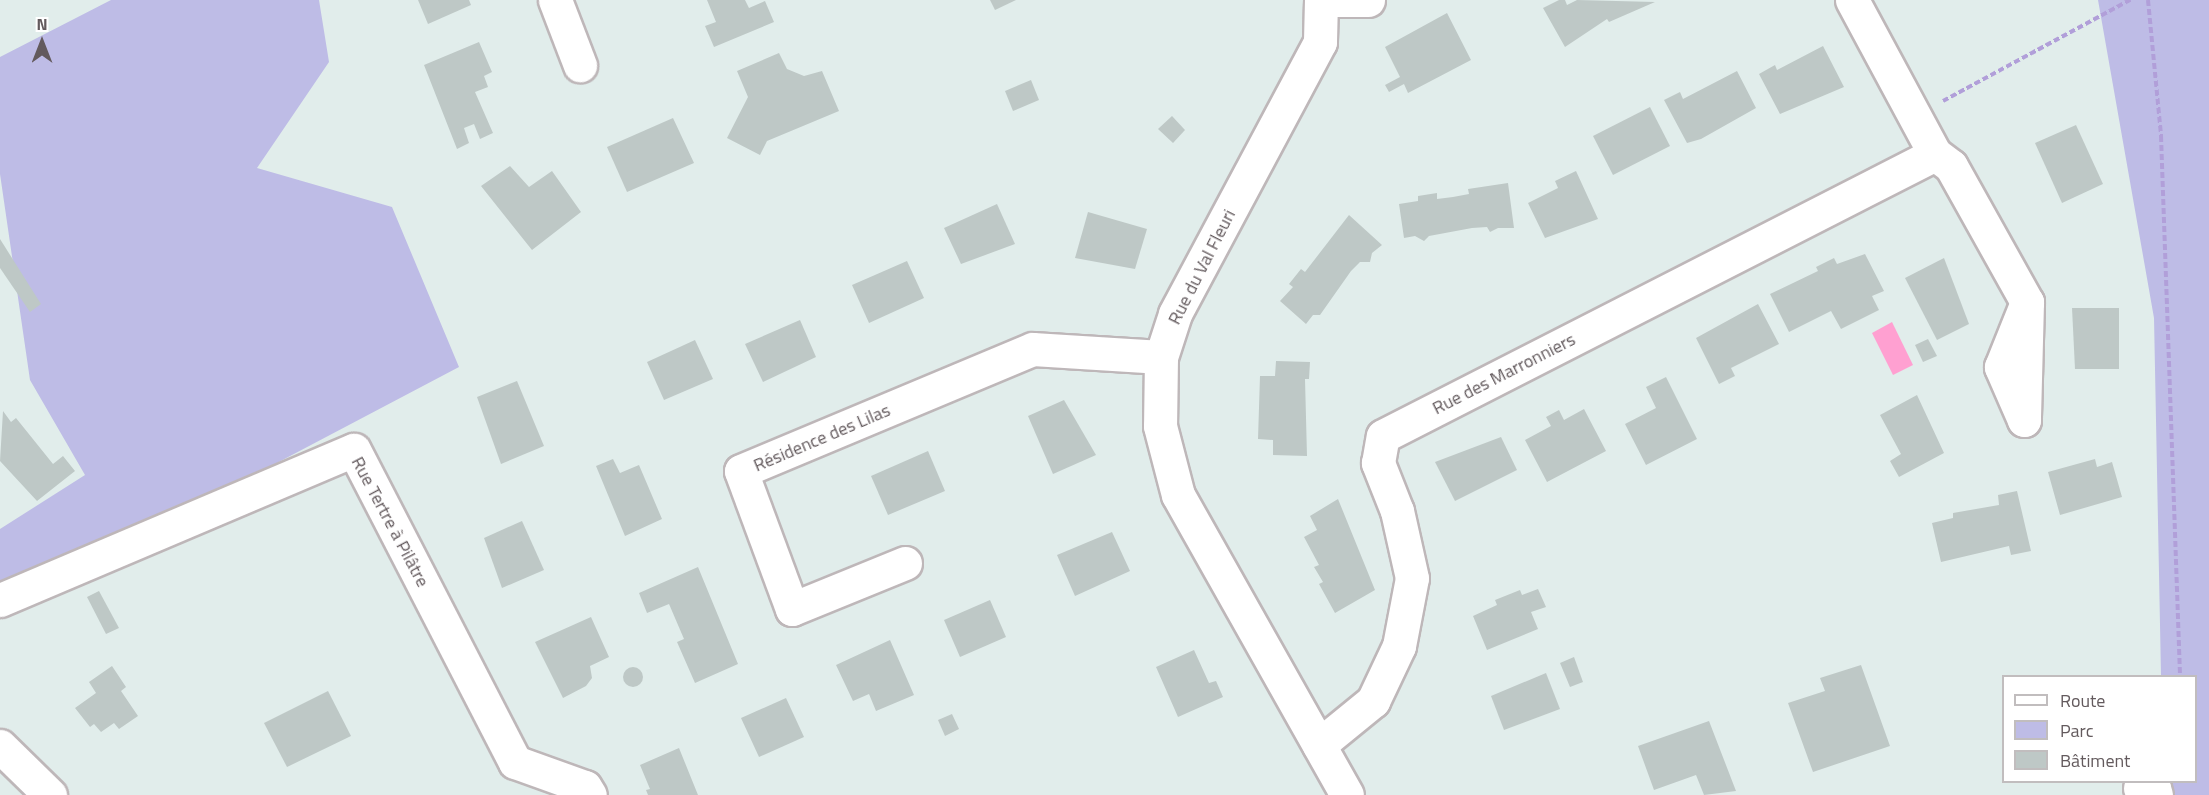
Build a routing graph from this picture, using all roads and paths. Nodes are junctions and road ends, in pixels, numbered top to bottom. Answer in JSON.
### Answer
{"nodes":[{"id":1,"x":555,"y":0,"type":"edge"},
{"id":2,"x":1321,"y":0,"type":"edge"},
{"id":3,"x":1335,"y":0,"type":"edge"},
{"id":4,"x":1368,"y":0,"type":"edge"},
{"id":5,"x":1852,"y":0,"type":"edge"},
{"id":6,"x":2130,"y":0,"type":"edge"},
{"id":7,"x":2148,"y":0,"type":"edge"},
{"id":8,"x":580,"y":65,"type":"dead end"},
{"id":9,"x":1914,"y":116,"type":"junction"},
{"id":10,"x":1935,"y":154,"type":"junction"},
{"id":11,"x":2027,"y":302,"type":"dead end"},
{"id":12,"x":1161,"y":357,"type":"junction"},
{"id":13,"x":905,"y":563,"type":"dead end"},
{"id":14,"x":0,"y":600,"type":"edge"},
{"id":15,"x":2180,"y":675,"type":"edge"},
{"id":16,"x":1319,"y":745,"type":"junction"},
{"id":17,"x":0,"y":746,"type":"edge"},
{"id":18,"x":50,"y":795,"type":"edge"},
{"id":19,"x":590,"y":795,"type":"edge"},
{"id":20,"x":1347,"y":795,"type":"edge"}],
"edges":[{"from":1,"to":8,"type":"street"},
{"from":2,"to":12,"type":"street","name":"Rue du Val Fleuri"},
{"from":3,"to":4,"type":"street"},
{"from":5,"to":9,"type":"street"},
{"from":6,"to":9,"type":"path"},
{"from":7,"to":15,"type":"path"},
{"from":9,"to":10,"type":"street"},
{"from":10,"to":11,"type":"street"},
{"from":10,"to":16,"type":"street","name":"Rue des Marronniers"},
{"from":12,"to":13,"type":"street","name":"Résidence des Lilas"},
{"from":12,"to":16,"type":"street","name":"Rue du Val Fleuri"},
{"from":14,"to":19,"type":"street","name":"Rue Tertre à Pilâtre"},
{"from":16,"to":20,"type":"street","name":"Rue du Val Fleuri"},
{"from":17,"to":18,"type":"street"}]}
